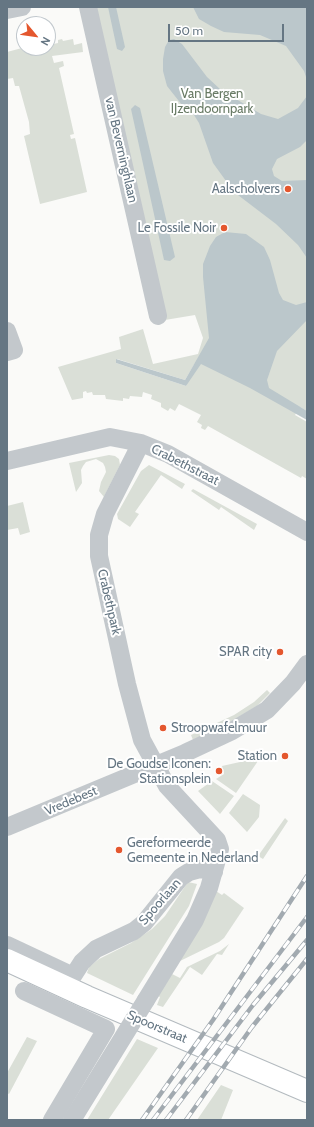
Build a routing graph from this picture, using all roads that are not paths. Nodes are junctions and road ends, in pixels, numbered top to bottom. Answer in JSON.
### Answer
{"nodes":[{"id":1,"x":22,"y":7,"type":"edge"},
{"id":2,"x":88,"y":7,"type":"edge"},
{"id":3,"x":7,"y":10,"type":"edge"},
{"id":4,"x":158,"y":316,"type":"dead end"},
{"id":5,"x":7,"y":331,"type":"edge"},
{"id":6,"x":7,"y":352,"type":"edge"},
{"id":7,"x":141,"y":443,"type":"junction"},
{"id":8,"x":7,"y":461,"type":"edge"},
{"id":9,"x":307,"y":532,"type":"edge"},
{"id":10,"x":307,"y":664,"type":"edge"},
{"id":11,"x":156,"y":765,"type":"junction"},
{"id":12,"x":7,"y":827,"type":"edge"},
{"id":13,"x":214,"y":872,"type":"junction"},
{"id":14,"x":7,"y":945,"type":"edge"},
{"id":15,"x":7,"y":960,"type":"edge"},
{"id":16,"x":24,"y":991,"type":"dead end"},
{"id":17,"x":307,"y":1092,"type":"edge"},
{"id":18,"x":52,"y":1120,"type":"edge"},
{"id":19,"x":72,"y":1120,"type":"edge"}],
"edges":[{"from":1,"to":3,"type":"street"},
{"from":2,"to":4,"type":"street","name":"van Beverninghlaan"},
{"from":5,"to":6,"type":"street"},
{"from":7,"to":8,"type":"street","name":"Crabethstraat"},
{"from":7,"to":9,"type":"street","name":"Crabethstraat"},
{"from":7,"to":11,"type":"street","name":"Crabethpark"},
{"from":10,"to":11,"type":"street","name":"Vredebest"},
{"from":11,"to":12,"type":"street","name":"Vredebest"},
{"from":11,"to":13,"type":"street","name":"Crabethpark"},
{"from":13,"to":14,"type":"street","name":"Spoorlaan"},
{"from":13,"to":19,"type":"street","bridge":true},
{"from":15,"to":17,"type":"main road","name":"Spoorstraat"},
{"from":16,"to":18,"type":"street"}]}
